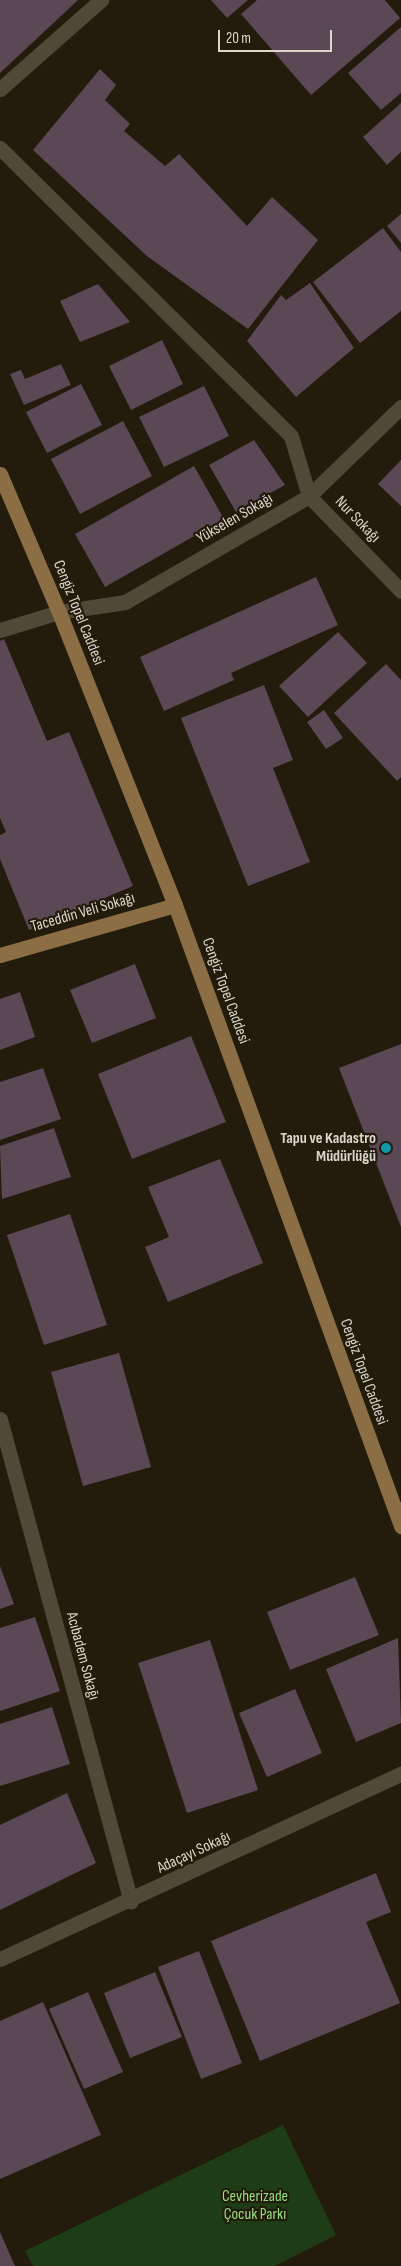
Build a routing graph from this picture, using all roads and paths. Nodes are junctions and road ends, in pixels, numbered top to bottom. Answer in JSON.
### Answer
{"nodes":[{"id":1,"x":101,"y":0,"type":"edge"},
{"id":2,"x":0,"y":89,"type":"edge"},
{"id":3,"x":0,"y":148,"type":"edge"},
{"id":4,"x":401,"y":407,"type":"edge"},
{"id":5,"x":0,"y":474,"type":"edge"},
{"id":6,"x":309,"y":496,"type":"junction"},
{"id":7,"x":401,"y":591,"type":"edge"},
{"id":8,"x":59,"y":612,"type":"junction"},
{"id":9,"x":0,"y":630,"type":"edge"},
{"id":10,"x":175,"y":905,"type":"junction"},
{"id":11,"x":0,"y":955,"type":"edge"},
{"id":12,"x":0,"y":1419,"type":"edge"},
{"id":13,"x":401,"y":1526,"type":"edge"},
{"id":14,"x":401,"y":1774,"type":"edge"},
{"id":15,"x":131,"y":1902,"type":"junction"},
{"id":16,"x":0,"y":1960,"type":"edge"}],
"edges":[{"from":1,"to":2,"type":"street"},
{"from":3,"to":6,"type":"street"},
{"from":4,"to":6,"type":"street","name":"Yükselen Sokağı"},
{"from":5,"to":8,"type":"main road","name":"Cengiz Topel Caddesi"},
{"from":6,"to":7,"type":"street","name":"Nur Sokağı"},
{"from":6,"to":8,"type":"street","name":"Yükselen Sokağı"},
{"from":8,"to":9,"type":"street","name":"Yükselen Sokağı"},
{"from":8,"to":10,"type":"main road","name":"Cengiz Topel Caddesi"},
{"from":10,"to":11,"type":"main road","name":"Taceddin Veli Sokağı"},
{"from":10,"to":13,"type":"main road","name":"Cengiz Topel Caddesi"},
{"from":12,"to":15,"type":"street","name":"Acıbadem Sokağı"},
{"from":14,"to":15,"type":"street","name":"Adaçayı Sokağı"},
{"from":15,"to":16,"type":"street","name":"Adaçayı Sokağı"}]}
